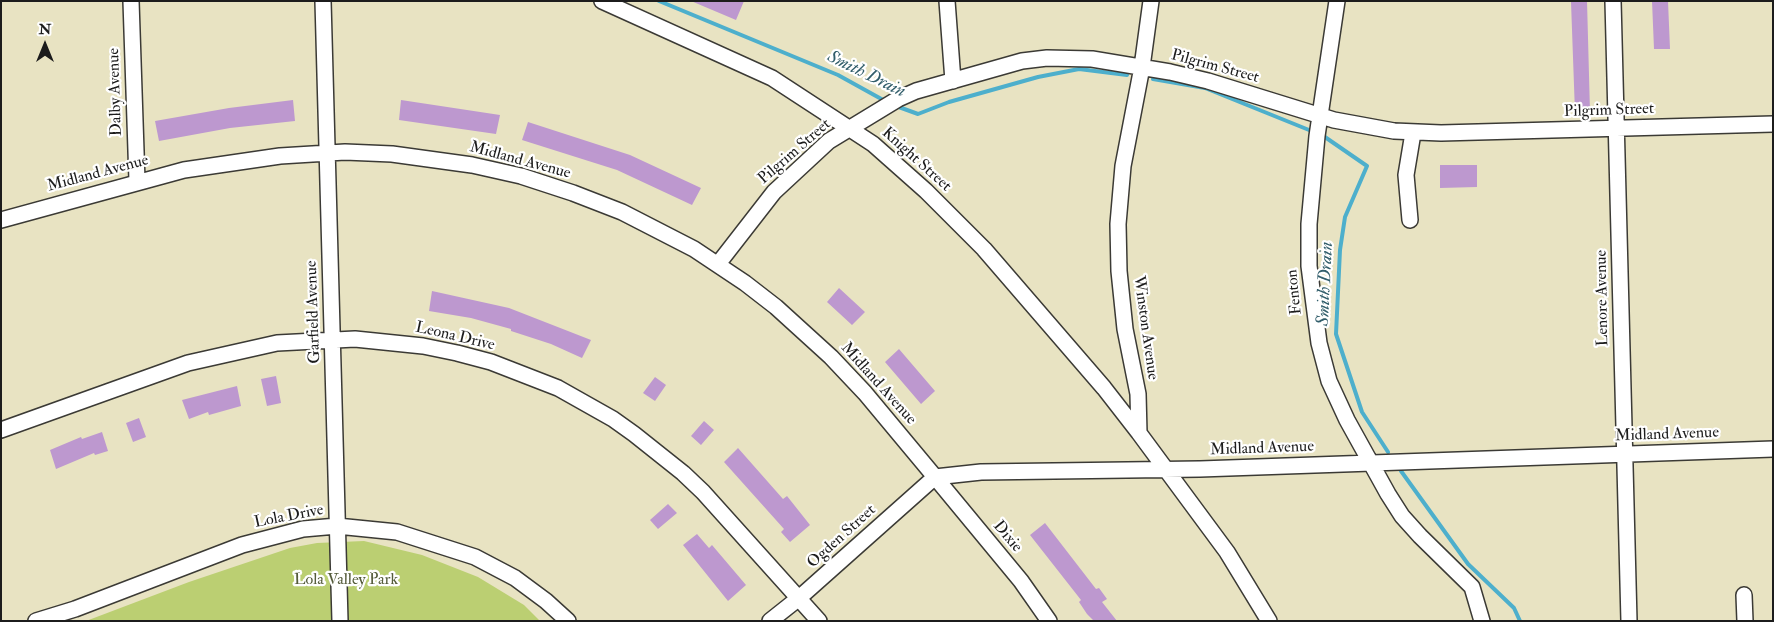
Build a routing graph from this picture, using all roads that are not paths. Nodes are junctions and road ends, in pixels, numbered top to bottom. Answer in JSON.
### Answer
{"nodes":[{"id":1,"x":131,"y":1,"type":"edge"},
{"id":2,"x":323,"y":1,"type":"edge"},
{"id":3,"x":602,"y":1,"type":"edge"},
{"id":4,"x":947,"y":1,"type":"edge"},
{"id":5,"x":1151,"y":1,"type":"edge"},
{"id":6,"x":1337,"y":1,"type":"edge"},
{"id":7,"x":1613,"y":1,"type":"edge"},
{"id":8,"x":1142,"y":67,"type":"junction"},
{"id":9,"x":953,"y":81,"type":"junction"},
{"id":10,"x":1321,"y":114,"type":"junction"},
{"id":11,"x":1773,"y":124,"type":"edge"},
{"id":12,"x":850,"y":128,"type":"junction"},
{"id":13,"x":1617,"y":128,"type":"junction"},
{"id":14,"x":1413,"y":133,"type":"junction"},
{"id":15,"x":327,"y":153,"type":"junction"},
{"id":16,"x":137,"y":181,"type":"junction"},
{"id":17,"x":1,"y":220,"type":"edge"},
{"id":18,"x":1410,"y":220,"type":"dead end"},
{"id":19,"x":718,"y":264,"type":"junction"},
{"id":20,"x":332,"y":340,"type":"junction"},
{"id":21,"x":1,"y":430,"type":"edge"},
{"id":22,"x":1139,"y":433,"type":"junction"},
{"id":23,"x":1773,"y":449,"type":"edge"},
{"id":24,"x":1624,"y":454,"type":"junction"},
{"id":25,"x":1370,"y":463,"type":"junction"},
{"id":26,"x":1166,"y":469,"type":"junction"},
{"id":27,"x":936,"y":477,"type":"junction"},
{"id":28,"x":337,"y":526,"type":"junction"},
{"id":29,"x":1744,"y":595,"type":"dead end"},
{"id":30,"x":799,"y":598,"type":"junction"},
{"id":31,"x":36,"y":621,"type":"edge"},
{"id":32,"x":340,"y":621,"type":"edge"},
{"id":33,"x":568,"y":621,"type":"edge"},
{"id":34,"x":770,"y":621,"type":"edge"},
{"id":35,"x":819,"y":621,"type":"edge"},
{"id":36,"x":1050,"y":621,"type":"edge"},
{"id":37,"x":1269,"y":621,"type":"edge"},
{"id":38,"x":1482,"y":621,"type":"edge"},
{"id":39,"x":1629,"y":621,"type":"edge"},
{"id":40,"x":1745,"y":621,"type":"edge"}],
"edges":[{"from":1,"to":16,"type":"street","name":"Dalby Avenue"},
{"from":2,"to":15,"type":"street","name":"Garfield Avenue"},
{"from":3,"to":12,"type":"street","name":"Knight Street"},
{"from":4,"to":9,"type":"street"},
{"from":5,"to":8,"type":"street","name":"Winston Avenue"},
{"from":6,"to":10,"type":"street","name":"Fenton"},
{"from":7,"to":13,"type":"street","name":"Lenore Avenue"},
{"from":8,"to":9,"type":"street","name":"Pilgrim Street"},
{"from":8,"to":10,"type":"street","name":"Pilgrim Street"},
{"from":8,"to":22,"type":"street","name":"Winston Avenue"},
{"from":9,"to":12,"type":"street","name":"Pilgrim Street"},
{"from":10,"to":14,"type":"street","name":"Pilgrim Street"},
{"from":10,"to":25,"type":"street","name":"Fenton"},
{"from":11,"to":13,"type":"street","name":"Pilgrim Street"},
{"from":12,"to":19,"type":"street","name":"Pilgrim Street"},
{"from":12,"to":22,"type":"street","name":"Knight Street"},
{"from":13,"to":14,"type":"street","name":"Pilgrim Street"},
{"from":13,"to":24,"type":"street","name":"Lenore Avenue"},
{"from":14,"to":18,"type":"street"},
{"from":15,"to":16,"type":"street","name":"Midland Avenue"},
{"from":15,"to":19,"type":"street","name":"Midland Avenue"},
{"from":15,"to":20,"type":"street","name":"Garfield Avenue"},
{"from":16,"to":17,"type":"street","name":"Midland Avenue"},
{"from":19,"to":27,"type":"street","name":"Midland Avenue"},
{"from":20,"to":21,"type":"street","name":"Leona Drive"},
{"from":20,"to":28,"type":"street","name":"Garfield Avenue"},
{"from":20,"to":30,"type":"street","name":"Leona Drive"},
{"from":22,"to":26,"type":"street"},
{"from":23,"to":24,"type":"street","name":"Midland Avenue"},
{"from":24,"to":25,"type":"street","name":"Midland Avenue"},
{"from":24,"to":39,"type":"street","name":"Lenore Avenue"},
{"from":25,"to":26,"type":"street","name":"Midland Avenue"},
{"from":25,"to":38,"type":"street","name":"Fenton"},
{"from":26,"to":27,"type":"street","name":"Midland Avenue"},
{"from":26,"to":37,"type":"street"},
{"from":27,"to":30,"type":"street","name":"Ogden Street"},
{"from":27,"to":36,"type":"street","name":"Dixie"},
{"from":28,"to":31,"type":"street","name":"Lola Drive"},
{"from":28,"to":32,"type":"street","name":"Garfield Avenue"},
{"from":28,"to":33,"type":"street","name":"Lola Drive"},
{"from":29,"to":40,"type":"street"},
{"from":30,"to":34,"type":"street","name":"Ogden Street"},
{"from":30,"to":35,"type":"street","name":"Leona Drive"}]}
